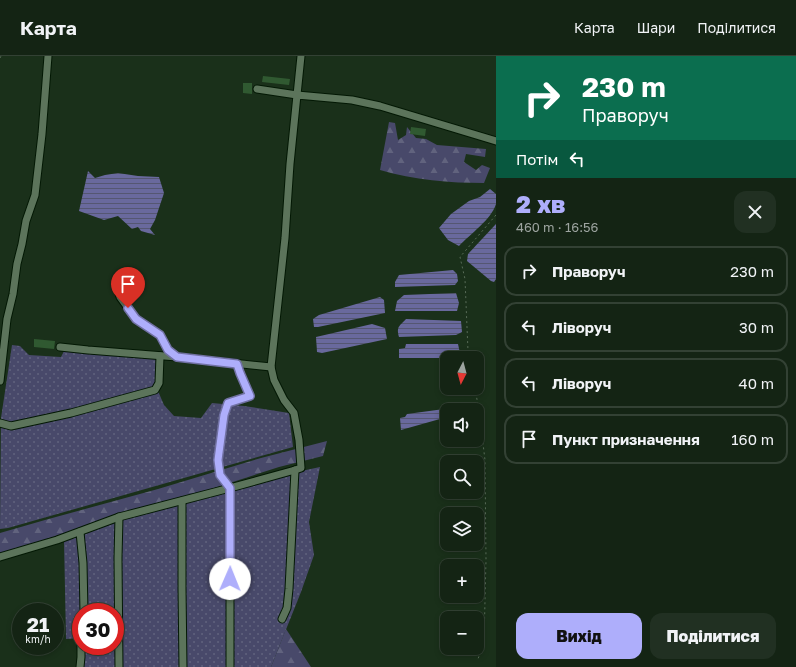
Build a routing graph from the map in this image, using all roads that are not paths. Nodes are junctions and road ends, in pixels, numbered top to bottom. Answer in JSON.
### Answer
{"nodes":[{"id":1,"x":48,"y":56,"type":"edge"},
{"id":2,"x":301,"y":56,"type":"edge"},
{"id":3,"x":257,"y":89,"type":"dead end"},
{"id":4,"x":297,"y":95,"type":"junction"},
{"id":5,"x":496,"y":141,"type":"edge"},
{"id":6,"x":118,"y":289,"type":"dead end"},
{"id":7,"x":60,"y":347,"type":"dead end"},
{"id":8,"x":160,"y":356,"type":"junction"},
{"id":9,"x":177,"y":357,"type":"junction"},
{"id":10,"x":237,"y":364,"type":"junction"},
{"id":11,"x":271,"y":367,"type":"junction"},
{"id":12,"x":0,"y":381,"type":"edge"},
{"id":13,"x":0,"y":423,"type":"edge"},
{"id":14,"x":295,"y":470,"type":"junction"},
{"id":15,"x":230,"y":488,"type":"junction"},
{"id":16,"x":182,"y":501,"type":"junction"},
{"id":17,"x":119,"y":517,"type":"junction"},
{"id":18,"x":80,"y":532,"type":"junction"},
{"id":19,"x":0,"y":557,"type":"edge"},
{"id":20,"x":84,"y":603,"type":"edge"},
{"id":21,"x":282,"y":618,"type":"dead end"},
{"id":22,"x":81,"y":655,"type":"edge"},
{"id":23,"x":80,"y":667,"type":"edge"},
{"id":24,"x":119,"y":667,"type":"edge"},
{"id":25,"x":183,"y":667,"type":"edge"},
{"id":26,"x":230,"y":667,"type":"edge"}],
"edges":[{"from":1,"to":12,"type":"street"},
{"from":2,"to":4,"type":"street"},
{"from":3,"to":4,"type":"street"},
{"from":4,"to":5,"type":"street"},
{"from":4,"to":11,"type":"street"},
{"from":6,"to":9,"type":"street"},
{"from":7,"to":8,"type":"street"},
{"from":8,"to":9,"type":"street"},
{"from":8,"to":13,"type":"street"},
{"from":9,"to":10,"type":"street"},
{"from":10,"to":11,"type":"street"},
{"from":10,"to":15,"type":"street"},
{"from":11,"to":14,"type":"street"},
{"from":14,"to":15,"type":"street"},
{"from":14,"to":21,"type":"street"},
{"from":15,"to":16,"type":"street"},
{"from":15,"to":26,"type":"street"},
{"from":16,"to":17,"type":"street"},
{"from":16,"to":25,"type":"street"},
{"from":17,"to":18,"type":"street"},
{"from":17,"to":24,"type":"street"},
{"from":18,"to":19,"type":"street"},
{"from":18,"to":20,"type":"street"},
{"from":22,"to":23,"type":"street"}]}
